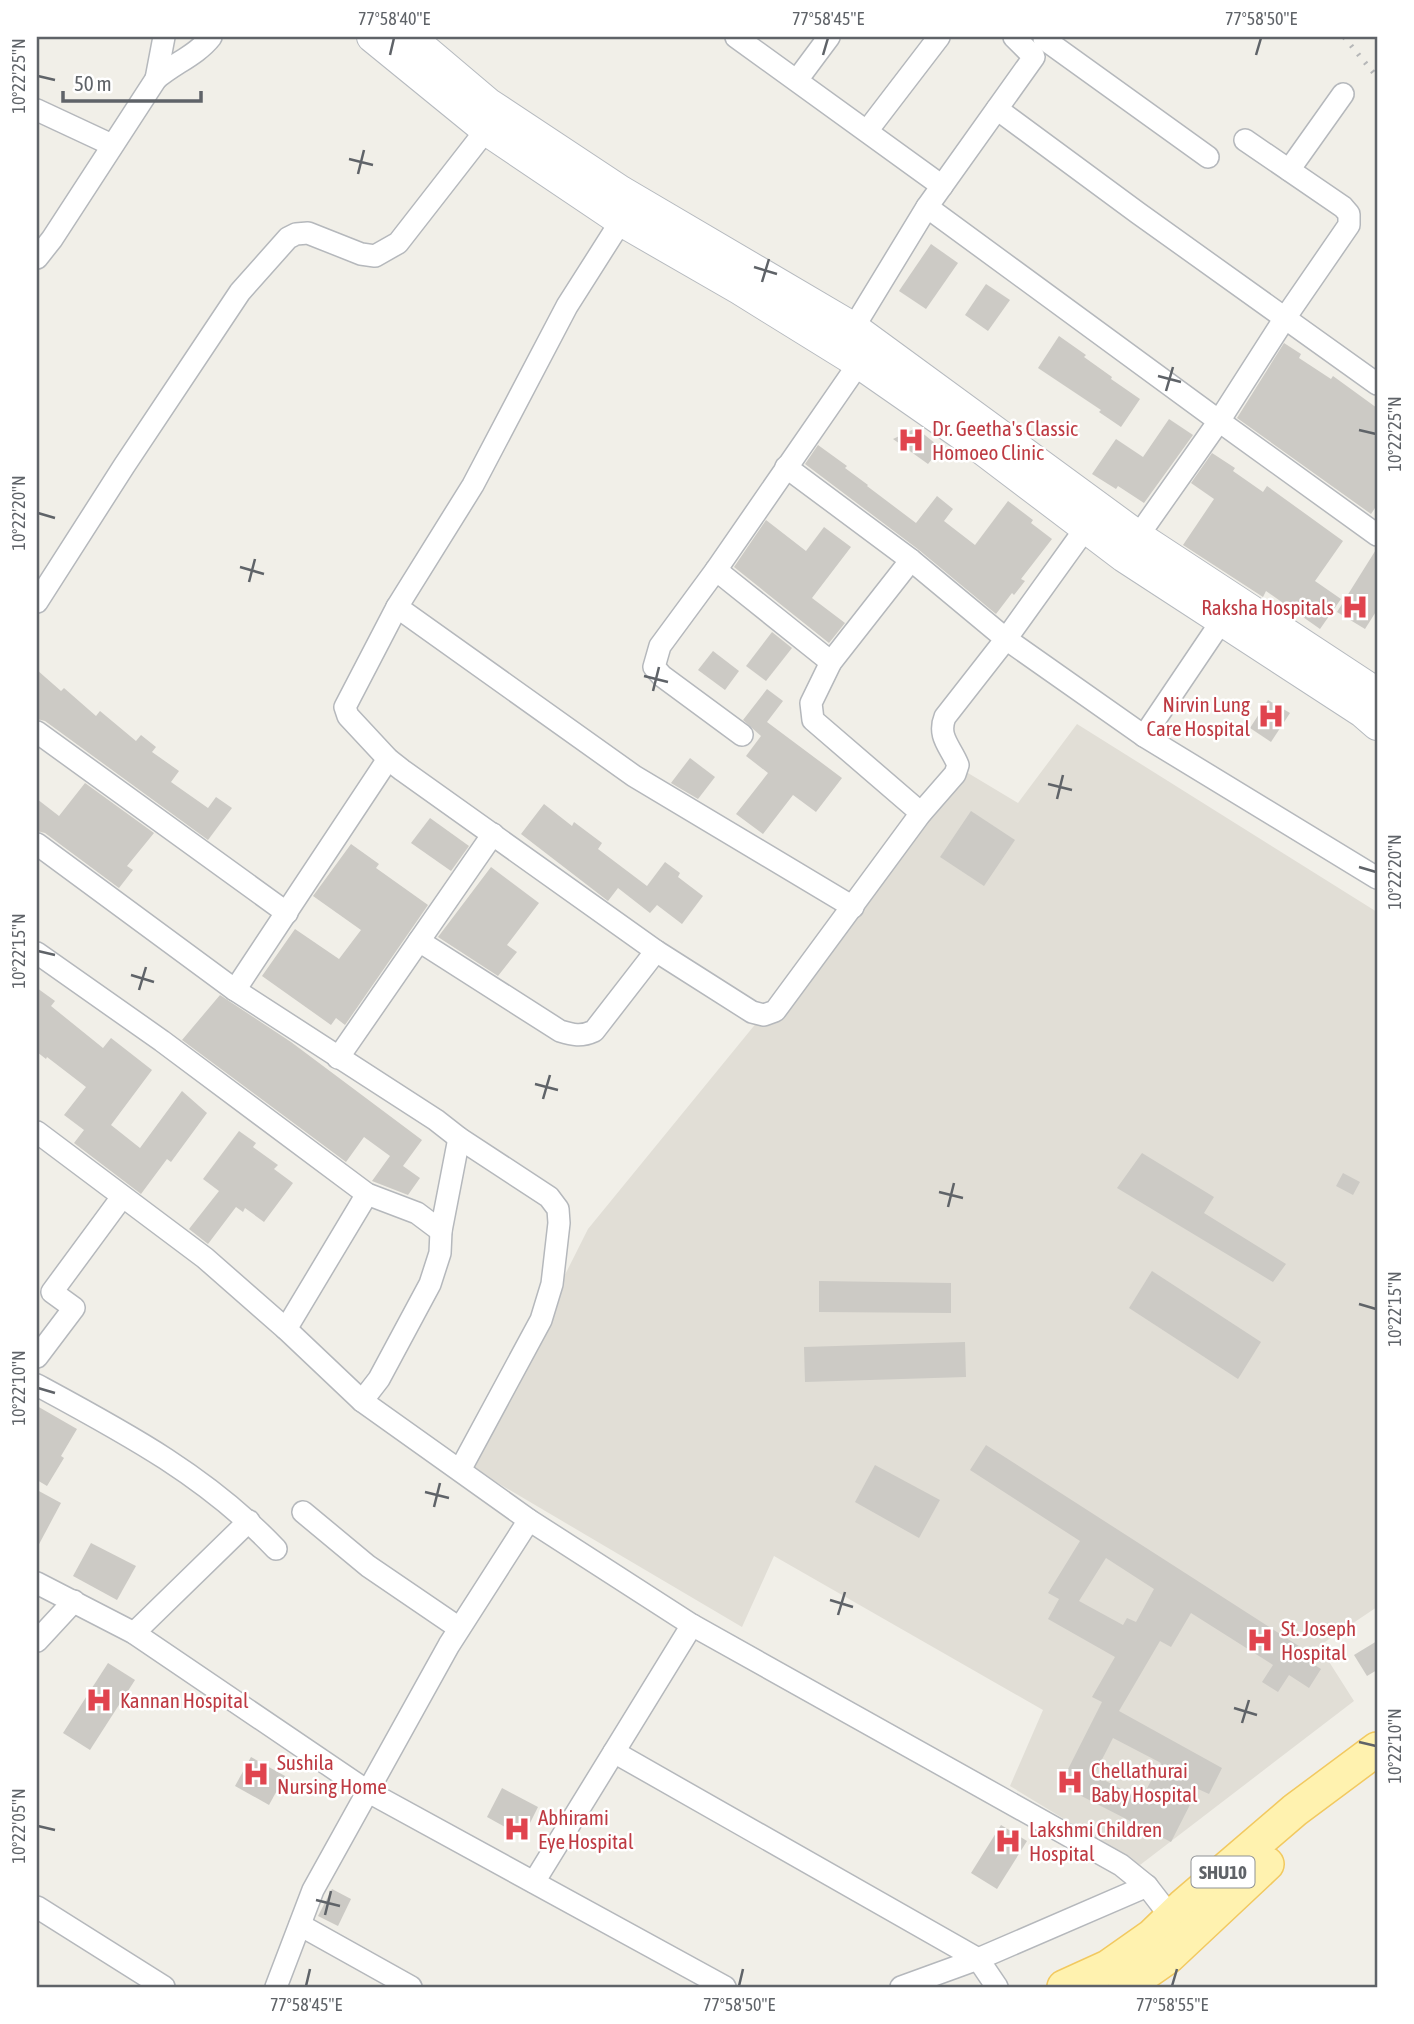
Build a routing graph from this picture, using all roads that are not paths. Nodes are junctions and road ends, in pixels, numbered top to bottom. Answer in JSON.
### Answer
{"nodes":[{"id":1,"x":164,"y":37,"type":"edge"},
{"id":2,"x":211,"y":37,"type":"edge"},
{"id":3,"x":372,"y":37,"type":"edge"},
{"id":4,"x":410,"y":37,"type":"edge"},
{"id":5,"x":736,"y":37,"type":"edge"},
{"id":6,"x":829,"y":37,"type":"edge"},
{"id":7,"x":939,"y":37,"type":"edge"},
{"id":8,"x":1014,"y":37,"type":"edge"},
{"id":9,"x":1041,"y":44,"type":"edge"},
{"id":10,"x":156,"y":79,"type":"junction"},
{"id":11,"x":797,"y":80,"type":"junction"},
{"id":12,"x":1343,"y":94,"type":"dead end"},
{"id":13,"x":997,"y":109,"type":"junction"},
{"id":14,"x":37,"y":110,"type":"edge"},
{"id":15,"x":486,"y":130,"type":"junction"},
{"id":16,"x":867,"y":131,"type":"junction"},
{"id":17,"x":1245,"y":140,"type":"dead end"},
{"id":18,"x":112,"y":145,"type":"junction"},
{"id":19,"x":1208,"y":157,"type":"dead end"},
{"id":20,"x":1289,"y":170,"type":"junction"},
{"id":21,"x":942,"y":186,"type":"junction"},
{"id":22,"x":927,"y":207,"type":"junction"},
{"id":23,"x":621,"y":221,"type":"junction"},
{"id":24,"x":37,"y":258,"type":"edge"},
{"id":25,"x":1284,"y":318,"type":"junction"},
{"id":26,"x":856,"y":346,"type":"junction"},
{"id":27,"x":1377,"y":384,"type":"edge"},
{"id":28,"x":1219,"y":421,"type":"junction"},
{"id":29,"x":786,"y":467,"type":"junction"},
{"id":30,"x":1085,"y":529,"type":"junction"},
{"id":31,"x":1377,"y":535,"type":"edge"},
{"id":32,"x":1138,"y":536,"type":"junction"},
{"id":33,"x":911,"y":561,"type":"junction"},
{"id":34,"x":716,"y":570,"type":"junction"},
{"id":35,"x":37,"y":602,"type":"edge"},
{"id":36,"x":397,"y":607,"type":"junction"},
{"id":37,"x":1229,"y":610,"type":"junction"},
{"id":38,"x":1006,"y":639,"type":"junction"},
{"id":39,"x":831,"y":662,"type":"junction"},
{"id":40,"x":1377,"y":693,"type":"edge"},
{"id":41,"x":1377,"y":726,"type":"edge"},
{"id":42,"x":37,"y":732,"type":"edge"},
{"id":43,"x":742,"y":735,"type":"dead end"},
{"id":44,"x":1144,"y":736,"type":"junction"},
{"id":45,"x":388,"y":760,"type":"junction"},
{"id":46,"x":921,"y":813,"type":"junction"},
{"id":47,"x":493,"y":834,"type":"junction"},
{"id":48,"x":37,"y":844,"type":"edge"},
{"id":49,"x":1377,"y":878,"type":"edge"},
{"id":50,"x":853,"y":907,"type":"junction"},
{"id":51,"x":287,"y":913,"type":"junction"},
{"id":52,"x":419,"y":941,"type":"junction"},
{"id":53,"x":656,"y":951,"type":"junction"},
{"id":54,"x":37,"y":953,"type":"edge"},
{"id":55,"x":235,"y":990,"type":"junction"},
{"id":56,"x":338,"y":1058,"type":"junction"},
{"id":57,"x":37,"y":1132,"type":"edge"},
{"id":58,"x":459,"y":1138,"type":"junction"},
{"id":59,"x":367,"y":1194,"type":"junction"},
{"id":60,"x":122,"y":1197,"type":"junction"},
{"id":61,"x":441,"y":1231,"type":"junction"},
{"id":62,"x":286,"y":1329,"type":"junction"},
{"id":63,"x":37,"y":1357,"type":"edge"},
{"id":64,"x":37,"y":1385,"type":"edge"},
{"id":65,"x":362,"y":1401,"type":"junction"},
{"id":66,"x":460,"y":1470,"type":"junction"},
{"id":67,"x":303,"y":1512,"type":"dead end"},
{"id":68,"x":529,"y":1520,"type":"junction"},
{"id":69,"x":250,"y":1521,"type":"junction"},
{"id":70,"x":276,"y":1549,"type":"dead end"},
{"id":71,"x":37,"y":1583,"type":"edge"},
{"id":72,"x":74,"y":1601,"type":"junction"},
{"id":73,"x":692,"y":1625,"type":"junction"},
{"id":74,"x":460,"y":1628,"type":"junction"},
{"id":75,"x":134,"y":1633,"type":"junction"},
{"id":76,"x":37,"y":1641,"type":"edge"},
{"id":77,"x":1377,"y":1749,"type":"edge"},
{"id":78,"x":614,"y":1752,"type":"junction"},
{"id":79,"x":1377,"y":1774,"type":"edge"},
{"id":80,"x":367,"y":1791,"type":"junction"},
{"id":81,"x":534,"y":1882,"type":"junction"},
{"id":82,"x":1147,"y":1886,"type":"junction"},
{"id":83,"x":37,"y":1907,"type":"edge"},
{"id":84,"x":1171,"y":1917,"type":"junction"},
{"id":85,"x":300,"y":1925,"type":"junction"},
{"id":86,"x":978,"y":1959,"type":"junction"},
{"id":87,"x":1118,"y":1981,"type":"edge"},
{"id":88,"x":164,"y":1987,"type":"edge"},
{"id":89,"x":276,"y":1987,"type":"edge"},
{"id":90,"x":411,"y":1987,"type":"edge"},
{"id":91,"x":725,"y":1987,"type":"edge"},
{"id":92,"x":901,"y":1987,"type":"edge"},
{"id":93,"x":997,"y":1987,"type":"edge"},
{"id":94,"x":1064,"y":1987,"type":"edge"}],
"edges":[{"from":1,"to":10,"type":"street"},
{"from":2,"to":10,"type":"street"},
{"from":3,"to":15,"type":"main road"},
{"from":4,"to":26,"type":"main road"},
{"from":5,"to":11,"type":"street"},
{"from":6,"to":11,"type":"street"},
{"from":7,"to":16,"type":"street"},
{"from":8,"to":9,"type":"street"},
{"from":9,"to":13,"type":"street"},
{"from":9,"to":19,"type":"street"},
{"from":10,"to":18,"type":"street"},
{"from":11,"to":16,"type":"street"},
{"from":12,"to":20,"type":"street"},
{"from":13,"to":21,"type":"street"},
{"from":13,"to":25,"type":"street"},
{"from":14,"to":18,"type":"street"},
{"from":15,"to":23,"type":"main road"},
{"from":15,"to":35,"type":"street"},
{"from":16,"to":21,"type":"street"},
{"from":17,"to":20,"type":"street"},
{"from":18,"to":24,"type":"street"},
{"from":20,"to":25,"type":"street"},
{"from":21,"to":22,"type":"street"},
{"from":22,"to":26,"type":"street"},
{"from":22,"to":28,"type":"street"},
{"from":23,"to":26,"type":"main road"},
{"from":23,"to":36,"type":"street"},
{"from":25,"to":27,"type":"street"},
{"from":25,"to":28,"type":"street"},
{"from":26,"to":29,"type":"street"},
{"from":26,"to":30,"type":"main road"},
{"from":26,"to":32,"type":"main road"},
{"from":28,"to":31,"type":"street"},
{"from":28,"to":32,"type":"street"},
{"from":29,"to":33,"type":"street"},
{"from":29,"to":34,"type":"street"},
{"from":30,"to":37,"type":"main road"},
{"from":30,"to":38,"type":"street"},
{"from":32,"to":37,"type":"main road"},
{"from":33,"to":38,"type":"street"},
{"from":33,"to":39,"type":"street"},
{"from":34,"to":39,"type":"street"},
{"from":34,"to":43,"type":"street"},
{"from":36,"to":45,"type":"street"},
{"from":36,"to":50,"type":"street"},
{"from":37,"to":40,"type":"main road"},
{"from":37,"to":41,"type":"main road"},
{"from":37,"to":44,"type":"street"},
{"from":38,"to":44,"type":"street"},
{"from":38,"to":46,"type":"street"},
{"from":39,"to":46,"type":"street"},
{"from":42,"to":51,"type":"street"},
{"from":44,"to":49,"type":"street"},
{"from":45,"to":47,"type":"street"},
{"from":45,"to":51,"type":"street"},
{"from":46,"to":50,"type":"street"},
{"from":47,"to":52,"type":"street"},
{"from":47,"to":53,"type":"street"},
{"from":48,"to":55,"type":"street"},
{"from":50,"to":53,"type":"street"},
{"from":51,"to":55,"type":"street"},
{"from":52,"to":53,"type":"street"},
{"from":52,"to":56,"type":"street"},
{"from":54,"to":59,"type":"street"},
{"from":55,"to":56,"type":"street"},
{"from":56,"to":58,"type":"street"},
{"from":57,"to":60,"type":"street"},
{"from":58,"to":61,"type":"street"},
{"from":58,"to":66,"type":"street"},
{"from":59,"to":61,"type":"street"},
{"from":59,"to":62,"type":"street"},
{"from":60,"to":62,"type":"street"},
{"from":60,"to":63,"type":"street"},
{"from":61,"to":65,"type":"street"},
{"from":62,"to":65,"type":"street"},
{"from":64,"to":69,"type":"street"},
{"from":65,"to":66,"type":"street"},
{"from":66,"to":68,"type":"street"},
{"from":67,"to":74,"type":"street"},
{"from":68,"to":73,"type":"street"},
{"from":68,"to":74,"type":"street"},
{"from":69,"to":70,"type":"street"},
{"from":69,"to":75,"type":"street"},
{"from":71,"to":72,"type":"street"},
{"from":72,"to":75,"type":"street"},
{"from":72,"to":76,"type":"street"},
{"from":73,"to":78,"type":"street"},
{"from":73,"to":82,"type":"street"},
{"from":74,"to":80,"type":"street"},
{"from":75,"to":80,"type":"street"},
{"from":77,"to":84,"type":"main road","number":"SHU10"},
{"from":78,"to":81,"type":"street"},
{"from":78,"to":86,"type":"street"},
{"from":79,"to":87,"type":"main road","number":"SHU10"},
{"from":80,"to":81,"type":"street"},
{"from":80,"to":85,"type":"street"},
{"from":81,"to":91,"type":"street"},
{"from":82,"to":84,"type":"street"},
{"from":82,"to":86,"type":"street"},
{"from":83,"to":88,"type":"street"},
{"from":84,"to":87,"type":"main road","number":"SHU10"},
{"from":85,"to":89,"type":"street"},
{"from":85,"to":90,"type":"street"},
{"from":86,"to":92,"type":"street"},
{"from":86,"to":93,"type":"street"},
{"from":87,"to":94,"type":"main road","number":"SHU10"}]}
